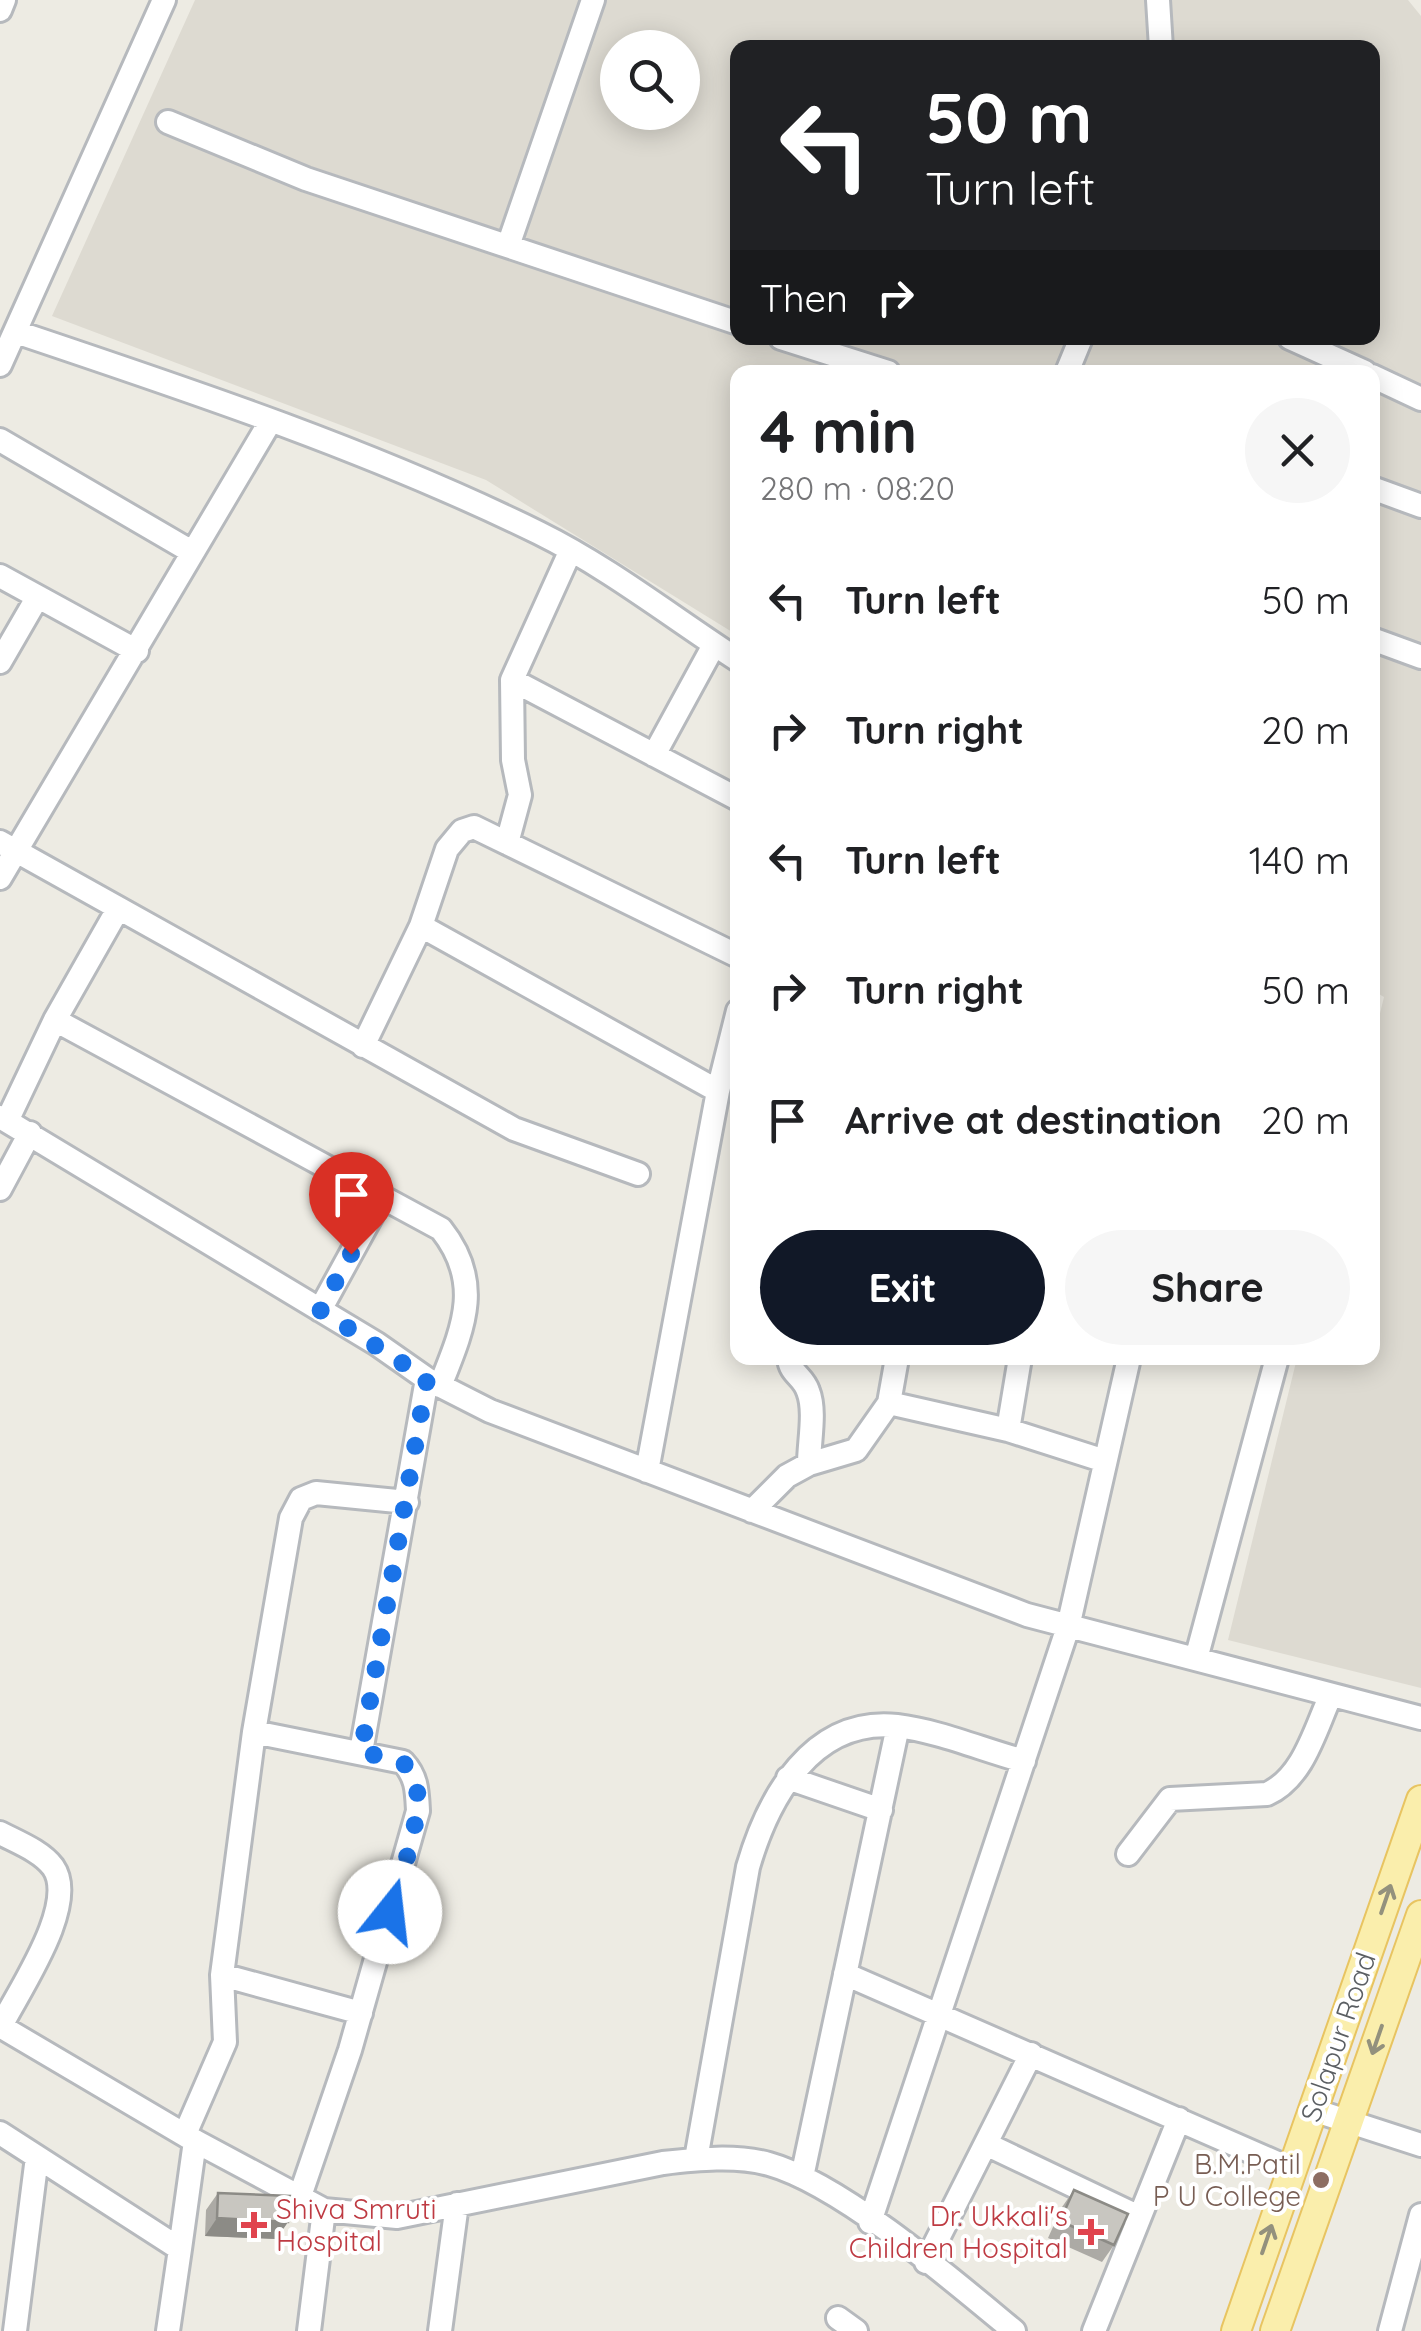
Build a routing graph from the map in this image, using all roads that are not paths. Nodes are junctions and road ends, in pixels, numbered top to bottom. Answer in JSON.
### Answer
{"nodes":[{"id":1,"x":164,"y":0,"type":"edge"},
{"id":2,"x":593,"y":0,"type":"edge"},
{"id":3,"x":1158,"y":0,"type":"edge"},
{"id":4,"x":1160,"y":40,"type":"edge"},
{"id":5,"x":168,"y":122,"type":"dead end"},
{"id":6,"x":508,"y":246,"type":"junction"},
{"id":7,"x":730,"y":320,"type":"edge"},
{"id":8,"x":803,"y":345,"type":"edge"},
{"id":9,"x":1305,"y":345,"type":"edge"},
{"id":10,"x":6,"y":350,"type":"edge"},
{"id":11,"x":866,"y":365,"type":"edge"},
{"id":12,"x":1349,"y":365,"type":"edge"},
{"id":13,"x":1380,"y":380,"type":"edge"},
{"id":14,"x":1421,"y":399,"type":"edge"},
{"id":15,"x":270,"y":422,"type":"junction"},
{"id":16,"x":0,"y":440,"type":"edge"},
{"id":17,"x":1380,"y":491,"type":"edge"},
{"id":18,"x":1421,"y":506,"type":"edge"},
{"id":19,"x":192,"y":552,"type":"junction"},
{"id":20,"x":570,"y":552,"type":"junction"},
{"id":21,"x":0,"y":576,"type":"edge"},
{"id":22,"x":37,"y":598,"type":"junction"},
{"id":23,"x":1380,"y":642,"type":"edge"},
{"id":24,"x":714,"y":645,"type":"junction"},
{"id":25,"x":137,"y":651,"type":"junction"},
{"id":26,"x":730,"y":655,"type":"edge"},
{"id":27,"x":1421,"y":656,"type":"edge"},
{"id":28,"x":0,"y":662,"type":"edge"},
{"id":29,"x":512,"y":680,"type":"junction"},
{"id":30,"x":654,"y":755,"type":"junction"},
{"id":31,"x":730,"y":794,"type":"edge"},
{"id":32,"x":508,"y":844,"type":"junction"},
{"id":33,"x":8,"y":847,"type":"edge"},
{"id":34,"x":0,"y":878,"type":"edge"},
{"id":35,"x":118,"y":909,"type":"junction"},
{"id":36,"x":421,"y":926,"type":"junction"},
{"id":37,"x":730,"y":952,"type":"edge"},
{"id":38,"x":55,"y":1020,"type":"junction"},
{"id":39,"x":730,"y":1043,"type":"edge"},
{"id":40,"x":363,"y":1046,"type":"junction"},
{"id":41,"x":718,"y":1091,"type":"junction"},
{"id":42,"x":4,"y":1119,"type":"edge"},
{"id":43,"x":30,"y":1132,"type":"junction"},
{"id":44,"x":638,"y":1174,"type":"dead end"},
{"id":45,"x":0,"y":1189,"type":"edge"},
{"id":46,"x":382,"y":1197,"type":"junction"},
{"id":47,"x":320,"y":1310,"type":"junction"},
{"id":48,"x":792,"y":1365,"type":"edge"},
{"id":49,"x":896,"y":1365,"type":"edge"},
{"id":50,"x":1019,"y":1365,"type":"edge"},
{"id":51,"x":1127,"y":1365,"type":"edge"},
{"id":52,"x":1275,"y":1365,"type":"edge"},
{"id":53,"x":434,"y":1382,"type":"junction"},
{"id":54,"x":889,"y":1403,"type":"junction"},
{"id":55,"x":1008,"y":1430,"type":"junction"},
{"id":56,"x":1106,"y":1461,"type":"junction"},
{"id":57,"x":808,"y":1464,"type":"junction"},
{"id":58,"x":646,"y":1471,"type":"junction"},
{"id":59,"x":407,"y":1502,"type":"junction"},
{"id":60,"x":752,"y":1511,"type":"junction"},
{"id":61,"x":1068,"y":1628,"type":"junction"},
{"id":62,"x":1196,"y":1659,"type":"junction"},
{"id":63,"x":1330,"y":1696,"type":"junction"},
{"id":64,"x":1421,"y":1718,"type":"edge"},
{"id":65,"x":898,"y":1726,"type":"junction"},
{"id":66,"x":254,"y":1732,"type":"junction"},
{"id":67,"x":361,"y":1752,"type":"junction"},
{"id":68,"x":1024,"y":1761,"type":"junction"},
{"id":69,"x":788,"y":1778,"type":"junction"},
{"id":70,"x":1421,"y":1800,"type":"edge"},
{"id":71,"x":881,"y":1810,"type":"junction"},
{"id":72,"x":0,"y":1832,"type":"edge"},
{"id":73,"x":1128,"y":1854,"type":"dead end"},
{"id":74,"x":1421,"y":1914,"type":"edge"},
{"id":75,"x":845,"y":1974,"type":"junction"},
{"id":76,"x":222,"y":1975,"type":"junction"},
{"id":77,"x":361,"y":2013,"type":"junction"},
{"id":78,"x":940,"y":2014,"type":"junction"},
{"id":79,"x":0,"y":2026,"type":"edge"},
{"id":80,"x":1032,"y":2054,"type":"junction"},
{"id":81,"x":1312,"y":2110,"type":"junction"},
{"id":82,"x":1179,"y":2120,"type":"junction"},
{"id":83,"x":1349,"y":2122,"type":"junction"},
{"id":84,"x":0,"y":2133,"type":"edge"},
{"id":85,"x":190,"y":2138,"type":"junction"},
{"id":86,"x":988,"y":2145,"type":"junction"},
{"id":87,"x":1421,"y":2145,"type":"edge"},
{"id":88,"x":37,"y":2157,"type":"junction"},
{"id":89,"x":696,"y":2159,"type":"junction"},
{"id":90,"x":1291,"y":2169,"type":"junction"},
{"id":91,"x":802,"y":2177,"type":"junction"},
{"id":92,"x":300,"y":2196,"type":"junction"},
{"id":93,"x":456,"y":2204,"type":"junction"},
{"id":94,"x":324,"y":2210,"type":"junction"},
{"id":95,"x":1421,"y":2215,"type":"edge"},
{"id":96,"x":1139,"y":2218,"type":"junction"},
{"id":97,"x":870,"y":2222,"type":"junction"},
{"id":98,"x":180,"y":2250,"type":"junction"},
{"id":99,"x":926,"y":2262,"type":"junction"},
{"id":100,"x":15,"y":2331,"type":"edge"},
{"id":101,"x":168,"y":2331,"type":"edge"},
{"id":102,"x":309,"y":2331,"type":"edge"},
{"id":103,"x":440,"y":2331,"type":"edge"},
{"id":104,"x":1014,"y":2331,"type":"edge"},
{"id":105,"x":1094,"y":2331,"type":"edge"},
{"id":106,"x":1236,"y":2331,"type":"edge"},
{"id":107,"x":1276,"y":2331,"type":"edge"},
{"id":108,"x":1390,"y":2331,"type":"edge"}],
"edges":[{"from":1,"to":10,"type":"street"},
{"from":2,"to":6,"type":"street"},
{"from":3,"to":4,"type":"street"},
{"from":5,"to":6,"type":"street"},
{"from":6,"to":7,"type":"street"},
{"from":8,"to":11,"type":"street"},
{"from":9,"to":12,"type":"street"},
{"from":10,"to":15,"type":"street"},
{"from":13,"to":14,"type":"street"},
{"from":15,"to":19,"type":"street"},
{"from":15,"to":20,"type":"street"},
{"from":16,"to":19,"type":"street"},
{"from":17,"to":18,"type":"street"},
{"from":19,"to":25,"type":"street"},
{"from":20,"to":24,"type":"street"},
{"from":20,"to":29,"type":"street"},
{"from":21,"to":22,"type":"street"},
{"from":22,"to":25,"type":"street"},
{"from":22,"to":28,"type":"street"},
{"from":23,"to":27,"type":"street"},
{"from":24,"to":26,"type":"street"},
{"from":24,"to":30,"type":"street"},
{"from":25,"to":33,"type":"street"},
{"from":29,"to":30,"type":"street"},
{"from":29,"to":32,"type":"street"},
{"from":30,"to":31,"type":"street"},
{"from":32,"to":36,"type":"street"},
{"from":32,"to":37,"type":"street"},
{"from":33,"to":34,"type":"street"},
{"from":33,"to":35,"type":"street"},
{"from":35,"to":38,"type":"street"},
{"from":35,"to":40,"type":"street"},
{"from":36,"to":40,"type":"street"},
{"from":36,"to":41,"type":"street"},
{"from":38,"to":42,"type":"street"},
{"from":38,"to":46,"type":"street"},
{"from":39,"to":41,"type":"street"},
{"from":40,"to":44,"type":"street"},
{"from":41,"to":58,"type":"street"},
{"from":42,"to":43,"type":"street"},
{"from":43,"to":45,"type":"street"},
{"from":43,"to":47,"type":"street"},
{"from":46,"to":47,"type":"street"},
{"from":46,"to":53,"type":"street"},
{"from":47,"to":53,"type":"street"},
{"from":48,"to":57,"type":"street"},
{"from":49,"to":54,"type":"street"},
{"from":50,"to":55,"type":"street"},
{"from":51,"to":56,"type":"street"},
{"from":52,"to":62,"type":"street"},
{"from":53,"to":58,"type":"street"},
{"from":53,"to":59,"type":"street"},
{"from":54,"to":55,"type":"street"},
{"from":54,"to":57,"type":"street"},
{"from":55,"to":56,"type":"street"},
{"from":56,"to":61,"type":"street"},
{"from":57,"to":60,"type":"street"},
{"from":58,"to":60,"type":"street"},
{"from":59,"to":66,"type":"street"},
{"from":59,"to":67,"type":"street"},
{"from":60,"to":61,"type":"street"},
{"from":61,"to":62,"type":"street"},
{"from":61,"to":68,"type":"street"},
{"from":62,"to":63,"type":"street"},
{"from":63,"to":64,"type":"street"},
{"from":63,"to":73,"type":"street"},
{"from":65,"to":68,"type":"street"},
{"from":65,"to":69,"type":"street"},
{"from":65,"to":71,"type":"street"},
{"from":66,"to":67,"type":"street"},
{"from":66,"to":76,"type":"street"},
{"from":67,"to":77,"type":"street"},
{"from":68,"to":78,"type":"street"},
{"from":69,"to":71,"type":"street"},
{"from":69,"to":89,"type":"street"},
{"from":81,"to":70,"type":"main road","name":"Solapur Road","one_way":true},
{"from":71,"to":75,"type":"street"},
{"from":72,"to":79,"type":"street"},
{"from":74,"to":83,"type":"main road","name":"Solapur Road","one_way":true},
{"from":75,"to":78,"type":"street"},
{"from":75,"to":91,"type":"street"},
{"from":76,"to":77,"type":"street"},
{"from":76,"to":85,"type":"street"},
{"from":77,"to":92,"type":"street"},
{"from":78,"to":80,"type":"street"},
{"from":78,"to":97,"type":"street"},
{"from":79,"to":85,"type":"street"},
{"from":80,"to":82,"type":"street"},
{"from":80,"to":86,"type":"street"},
{"from":81,"to":83,"type":"street"},
{"from":81,"to":90,"type":"main road","name":"Solapur Road"},
{"from":82,"to":90,"type":"street"},
{"from":82,"to":96,"type":"street"},
{"from":83,"to":87,"type":"street"},
{"from":83,"to":107,"type":"main road","name":"Solapur Road"},
{"from":84,"to":88,"type":"street"},
{"from":85,"to":92,"type":"street"},
{"from":85,"to":98,"type":"street"},
{"from":86,"to":96,"type":"street"},
{"from":86,"to":99,"type":"street"},
{"from":88,"to":98,"type":"street"},
{"from":88,"to":100,"type":"street"},
{"from":89,"to":91,"type":"street"},
{"from":89,"to":93,"type":"street"},
{"from":106,"to":90,"type":"main road","name":"Solapur Road","one_way":true},
{"from":91,"to":97,"type":"street"},
{"from":92,"to":94,"type":"street"},
{"from":93,"to":94,"type":"street"},
{"from":93,"to":103,"type":"street"},
{"from":94,"to":102,"type":"street"},
{"from":95,"to":108,"type":"street"},
{"from":96,"to":105,"type":"street"},
{"from":97,"to":99,"type":"street"},
{"from":98,"to":101,"type":"street"},
{"from":99,"to":104,"type":"street"}]}
